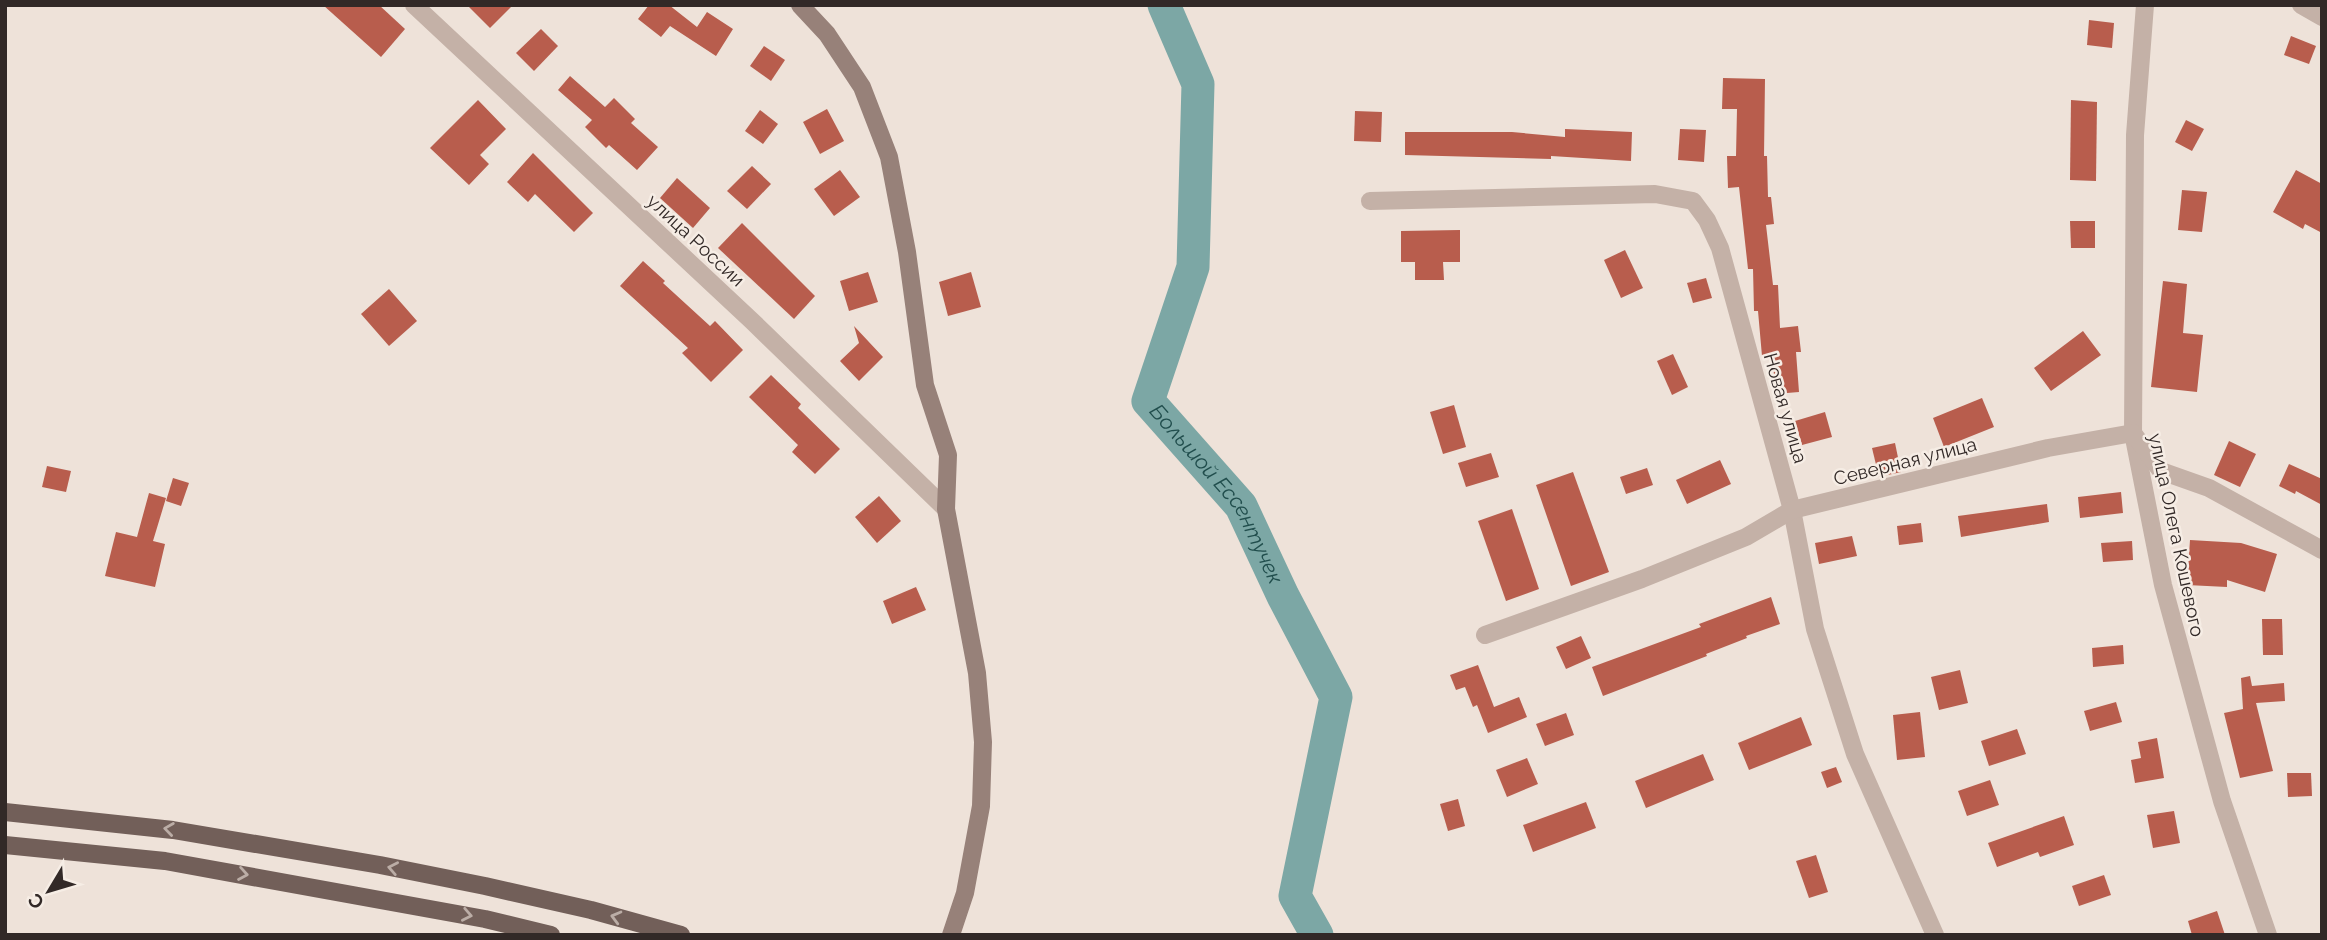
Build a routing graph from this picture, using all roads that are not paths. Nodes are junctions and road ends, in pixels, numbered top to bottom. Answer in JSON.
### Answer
{"nodes":[{"id":1,"x":414,"y":5,"type":"edge"},
{"id":2,"x":800,"y":5,"type":"edge"},
{"id":3,"x":2145,"y":5,"type":"edge"},
{"id":4,"x":2301,"y":5,"type":"edge"},
{"id":5,"x":2322,"y":17,"type":"edge"},
{"id":6,"x":1370,"y":201,"type":"dead end"},
{"id":7,"x":2133,"y":433,"type":"junction"},
{"id":8,"x":946,"y":509,"type":"junction"},
{"id":9,"x":1792,"y":510,"type":"junction"},
{"id":10,"x":2322,"y":550,"type":"edge"},
{"id":11,"x":1485,"y":635,"type":"dead end"},
{"id":12,"x":5,"y":812,"type":"edge"},
{"id":13,"x":5,"y":845,"type":"edge"},
{"id":14,"x":551,"y":935,"type":"edge"},
{"id":15,"x":681,"y":935,"type":"edge"},
{"id":16,"x":951,"y":935,"type":"edge"},
{"id":17,"x":1935,"y":935,"type":"edge"},
{"id":18,"x":2268,"y":935,"type":"edge"}],
"edges":[{"from":1,"to":8,"type":"street","name":"улица России"},
{"from":2,"to":8,"type":"street"},
{"from":3,"to":7,"type":"street","name":"улица Олега Кошевого"},
{"from":4,"to":5,"type":"street"},
{"from":6,"to":9,"type":"street","name":"Новая улица"},
{"from":7,"to":9,"type":"street","name":"Северная улица"},
{"from":7,"to":10,"type":"street"},
{"from":7,"to":18,"type":"street","name":"улица Олега Кошевого"},
{"from":8,"to":16,"type":"street"},
{"from":9,"to":11,"type":"street","name":"Северная улица"},
{"from":9,"to":17,"type":"street","name":"Новая улица"},
{"from":15,"to":12,"type":"main road","one_way":true},
{"from":13,"to":14,"type":"main road","one_way":true}]}
